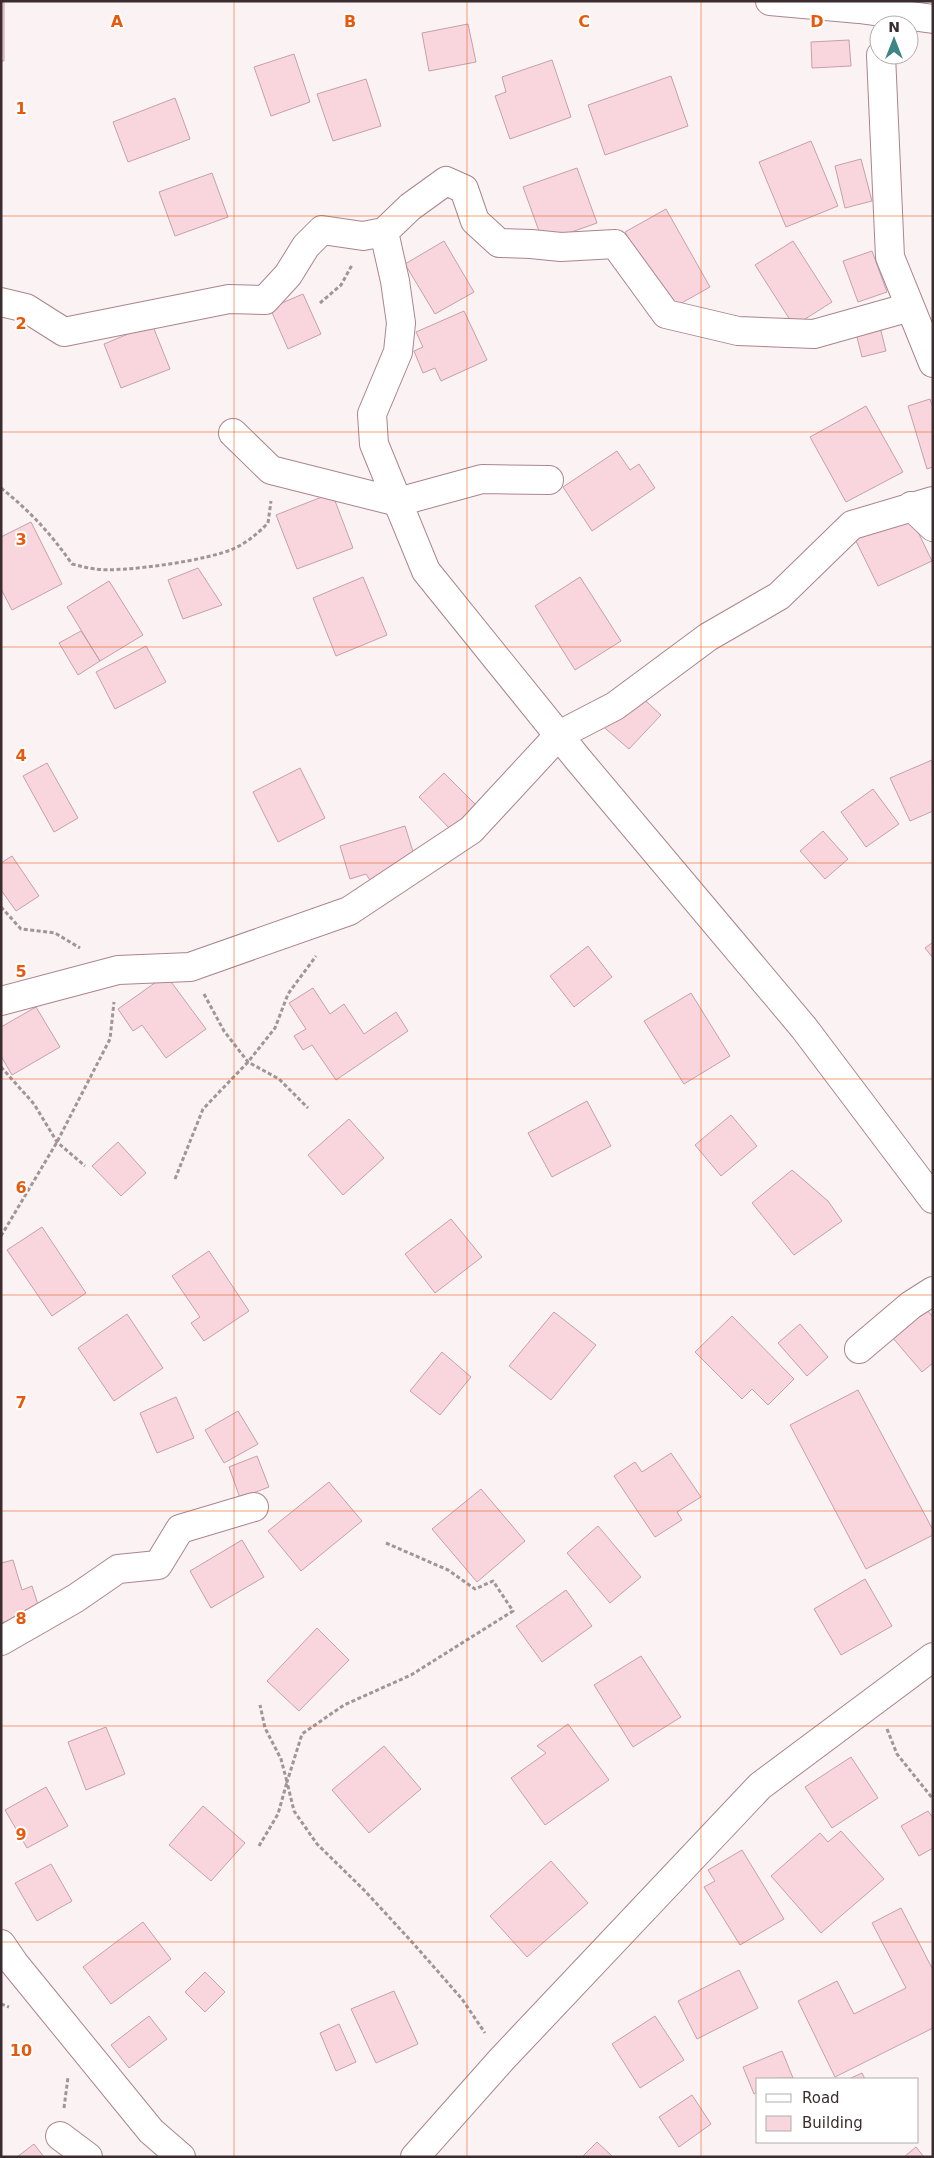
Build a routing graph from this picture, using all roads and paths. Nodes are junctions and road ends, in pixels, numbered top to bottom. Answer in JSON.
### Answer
{"nodes":[{"id":1,"x":770,"y":1,"type":"edge"},
{"id":2,"x":872,"y":15,"type":"edge"},
{"id":3,"x":919,"y":19,"type":"edge"},
{"id":4,"x":933,"y":19,"type":"edge"},
{"id":5,"x":881,"y":65,"type":"edge"},
{"id":6,"x":373,"y":234,"type":"junction"},
{"id":7,"x":1,"y":302,"type":"edge"},
{"id":8,"x":320,"y":303,"type":"dead end"},
{"id":9,"x":910,"y":307,"type":"junction"},
{"id":10,"x":933,"y":363,"type":"edge"},
{"id":11,"x":233,"y":433,"type":"dead end"},
{"id":12,"x":271,"y":470,"type":"junction"},
{"id":13,"x":549,"y":480,"type":"dead end"},
{"id":14,"x":1,"y":488,"type":"edge"},
{"id":15,"x":398,"y":502,"type":"junction"},
{"id":16,"x":922,"y":504,"type":"edge"},
{"id":17,"x":933,"y":527,"type":"edge"},
{"id":18,"x":559,"y":735,"type":"junction"},
{"id":19,"x":1,"y":907,"type":"edge"},
{"id":20,"x":321,"y":949,"type":"dead end"},
{"id":21,"x":190,"y":967,"type":"junction"},
{"id":22,"x":118,"y":970,"type":"junction"},
{"id":23,"x":1,"y":1001,"type":"edge"},
{"id":24,"x":248,"y":1062,"type":"junction"},
{"id":25,"x":1,"y":1067,"type":"edge"},
{"id":26,"x":308,"y":1108,"type":"dead end"},
{"id":27,"x":57,"y":1142,"type":"junction"},
{"id":28,"x":85,"y":1166,"type":"dead end"},
{"id":29,"x":175,"y":1179,"type":"dead end"},
{"id":30,"x":933,"y":1199,"type":"edge"},
{"id":31,"x":1,"y":1236,"type":"edge"},
{"id":32,"x":933,"y":1291,"type":"edge"},
{"id":33,"x":859,"y":1349,"type":"dead end"},
{"id":34,"x":254,"y":1507,"type":"dead end"},
{"id":35,"x":386,"y":1543,"type":"dead end"},
{"id":36,"x":1,"y":1640,"type":"edge"},
{"id":37,"x":933,"y":1657,"type":"edge"},
{"id":38,"x":872,"y":1702,"type":"junction"},
{"id":39,"x":260,"y":1705,"type":"dead end"},
{"id":40,"x":287,"y":1782,"type":"junction"},
{"id":41,"x":933,"y":1799,"type":"edge"},
{"id":42,"x":259,"y":1846,"type":"dead end"},
{"id":43,"x":1,"y":1944,"type":"edge"},
{"id":44,"x":502,"y":2059,"type":"junction"},
{"id":45,"x":60,"y":2136,"type":"dead end"},
{"id":46,"x":88,"y":2157,"type":"edge"},
{"id":47,"x":181,"y":2157,"type":"edge"},
{"id":48,"x":415,"y":2157,"type":"edge"}],
"edges":[{"from":1,"to":2,"type":"street"},
{"from":3,"to":4,"type":"street"},
{"from":5,"to":9,"type":"street"},
{"from":6,"to":7,"type":"street"},
{"from":6,"to":8,"type":"path"},
{"from":6,"to":9,"type":"street"},
{"from":6,"to":15,"type":"street"},
{"from":9,"to":10,"type":"street"},
{"from":11,"to":12,"type":"street"},
{"from":12,"to":14,"type":"path"},
{"from":12,"to":15,"type":"street"},
{"from":13,"to":15,"type":"street"},
{"from":15,"to":18,"type":"street"},
{"from":16,"to":17,"type":"street"},
{"from":16,"to":18,"type":"street"},
{"from":18,"to":21,"type":"street"},
{"from":18,"to":30,"type":"street"},
{"from":19,"to":22,"type":"path"},
{"from":20,"to":24,"type":"path"},
{"from":21,"to":22,"type":"street"},
{"from":21,"to":24,"type":"path"},
{"from":22,"to":23,"type":"street"},
{"from":22,"to":27,"type":"path"},
{"from":24,"to":26,"type":"path"},
{"from":24,"to":29,"type":"path"},
{"from":25,"to":27,"type":"path"},
{"from":27,"to":28,"type":"path"},
{"from":27,"to":31,"type":"path"},
{"from":32,"to":33,"type":"street"},
{"from":34,"to":36,"type":"street"},
{"from":35,"to":40,"type":"path"},
{"from":37,"to":38,"type":"street"},
{"from":38,"to":41,"type":"path"},
{"from":38,"to":44,"type":"street"},
{"from":39,"to":40,"type":"path"},
{"from":40,"to":42,"type":"path"},
{"from":40,"to":44,"type":"path"},
{"from":43,"to":47,"type":"street"},
{"from":44,"to":48,"type":"street"},
{"from":45,"to":46,"type":"street"}]}
